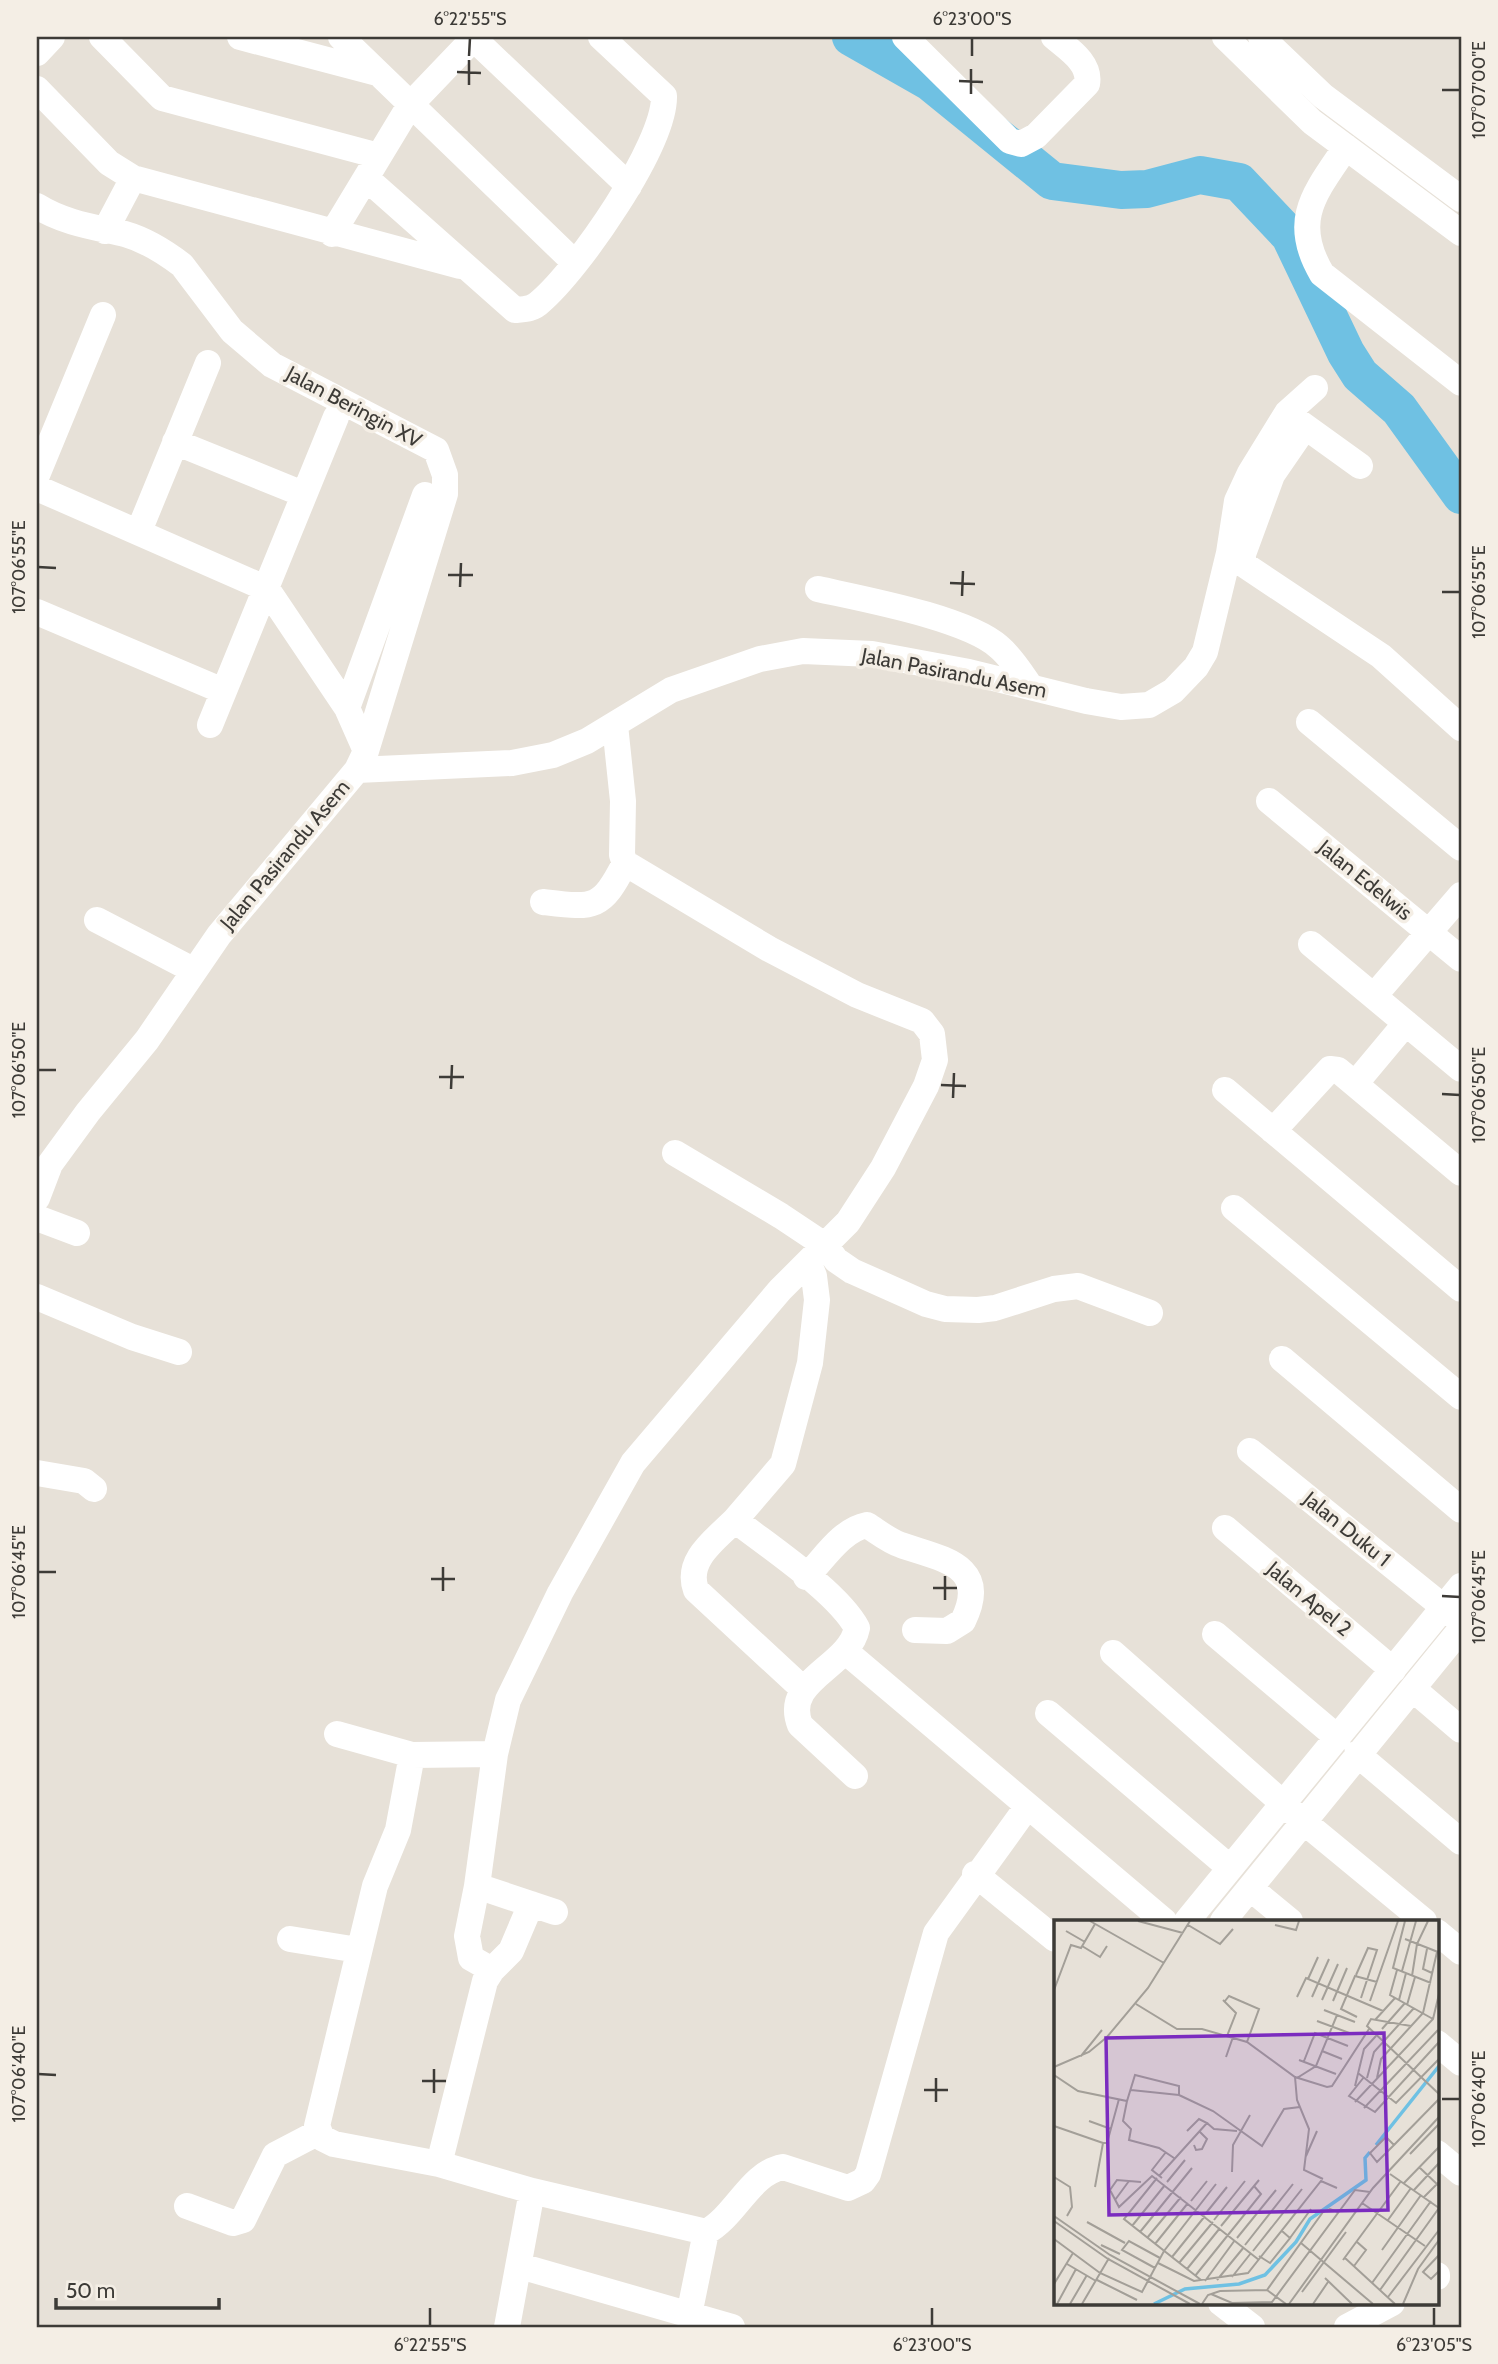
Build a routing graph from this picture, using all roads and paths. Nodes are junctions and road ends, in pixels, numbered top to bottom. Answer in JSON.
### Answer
{"nodes":[{"id":1,"x":52,"y":37,"type":"edge"},
{"id":2,"x":102,"y":37,"type":"edge"},
{"id":3,"x":240,"y":37,"type":"edge"},
{"id":4,"x":341,"y":37,"type":"edge"},
{"id":5,"x":474,"y":37,"type":"edge"},
{"id":6,"x":601,"y":37,"type":"edge"},
{"id":7,"x":905,"y":37,"type":"edge"},
{"id":8,"x":1054,"y":37,"type":"edge"},
{"id":9,"x":1225,"y":37,"type":"edge"},
{"id":10,"x":1261,"y":37,"type":"edge"},
{"id":11,"x":37,"y":53,"type":"edge"},
{"id":12,"x":377,"y":73,"type":"junction"},
{"id":13,"x":37,"y":89,"type":"edge"},
{"id":14,"x":410,"y":105,"type":"junction"},
{"id":15,"x":1346,"y":147,"type":"junction"},
{"id":16,"x":372,"y":167,"type":"junction"},
{"id":17,"x":133,"y":178,"type":"junction"},
{"id":18,"x":629,"y":186,"type":"junction"},
{"id":19,"x":1457,"y":187,"type":"edge"},
{"id":20,"x":37,"y":206,"type":"edge"},
{"id":21,"x":1433,"y":212,"type":"junction"},
{"id":22,"x":105,"y":231,"type":"junction"},
{"id":23,"x":1461,"y":233,"type":"edge"},
{"id":24,"x":332,"y":234,"type":"junction"},
{"id":25,"x":575,"y":263,"type":"junction"},
{"id":26,"x":463,"y":267,"type":"junction"},
{"id":27,"x":103,"y":315,"type":"dead end"},
{"id":28,"x":208,"y":363,"type":"dead end"},
{"id":29,"x":1461,"y":383,"type":"edge"},
{"id":30,"x":1315,"y":388,"type":"dead end"},
{"id":31,"x":336,"y":417,"type":"dead end"},
{"id":32,"x":1296,"y":420,"type":"junction"},
{"id":33,"x":175,"y":442,"type":"junction"},
{"id":34,"x":1360,"y":466,"type":"dead end"},
{"id":35,"x":37,"y":475,"type":"edge"},
{"id":36,"x":37,"y":488,"type":"edge"},
{"id":37,"x":303,"y":494,"type":"junction"},
{"id":38,"x":425,"y":495,"type":"dead end"},
{"id":39,"x":139,"y":531,"type":"junction"},
{"id":40,"x":267,"y":589,"type":"junction"},
{"id":41,"x":818,"y":589,"type":"dead end"},
{"id":42,"x":37,"y":612,"type":"edge"},
{"id":43,"x":1030,"y":686,"type":"junction"},
{"id":44,"x":223,"y":691,"type":"junction"},
{"id":45,"x":347,"y":708,"type":"junction"},
{"id":46,"x":1309,"y":722,"type":"dead end"},
{"id":47,"x":210,"y":725,"type":"dead end"},
{"id":48,"x":615,"y":725,"type":"junction"},
{"id":49,"x":1461,"y":728,"type":"edge"},
{"id":50,"x":361,"y":760,"type":"junction"},
{"id":51,"x":1269,"y":801,"type":"dead end"},
{"id":52,"x":1461,"y":848,"type":"edge"},
{"id":53,"x":625,"y":863,"type":"junction"},
{"id":54,"x":1461,"y":895,"type":"edge"},
{"id":55,"x":543,"y":902,"type":"dead end"},
{"id":56,"x":97,"y":919,"type":"dead end"},
{"id":57,"x":1429,"y":932,"type":"junction"},
{"id":58,"x":1311,"y":944,"type":"dead end"},
{"id":59,"x":1461,"y":959,"type":"edge"},
{"id":60,"x":193,"y":970,"type":"junction"},
{"id":61,"x":1374,"y":996,"type":"junction"},
{"id":62,"x":1406,"y":1023,"type":"junction"},
{"id":63,"x":1461,"y":1069,"type":"edge"},
{"id":64,"x":1356,"y":1084,"type":"junction"},
{"id":65,"x":1225,"y":1090,"type":"dead end"},
{"id":66,"x":1273,"y":1131,"type":"junction"},
{"id":67,"x":675,"y":1153,"type":"dead end"},
{"id":68,"x":43,"y":1163,"type":"edge"},
{"id":69,"x":1461,"y":1174,"type":"edge"},
{"id":70,"x":37,"y":1198,"type":"edge"},
{"id":71,"x":1234,"y":1208,"type":"dead end"},
{"id":72,"x":37,"y":1218,"type":"edge"},
{"id":73,"x":77,"y":1233,"type":"dead end"},
{"id":74,"x":817,"y":1255,"type":"junction"},
{"id":75,"x":1461,"y":1289,"type":"edge"},
{"id":76,"x":37,"y":1297,"type":"edge"},
{"id":77,"x":1150,"y":1313,"type":"dead end"},
{"id":78,"x":179,"y":1352,"type":"dead end"},
{"id":79,"x":1282,"y":1359,"type":"dead end"},
{"id":80,"x":1461,"y":1397,"type":"edge"},
{"id":81,"x":1250,"y":1451,"type":"dead end"},
{"id":82,"x":37,"y":1473,"type":"edge"},
{"id":83,"x":94,"y":1489,"type":"dead end"},
{"id":84,"x":1461,"y":1510,"type":"edge"},
{"id":85,"x":735,"y":1521,"type":"junction"},
{"id":86,"x":1225,"y":1528,"type":"dead end"},
{"id":87,"x":806,"y":1577,"type":"junction"},
{"id":88,"x":1461,"y":1586,"type":"edge"},
{"id":89,"x":1453,"y":1614,"type":"edge"},
{"id":90,"x":1461,"y":1629,"type":"edge"},
{"id":91,"x":915,"y":1630,"type":"dead end"},
{"id":92,"x":1215,"y":1634,"type":"dead end"},
{"id":93,"x":845,"y":1651,"type":"junction"},
{"id":94,"x":1113,"y":1653,"type":"dead end"},
{"id":95,"x":1393,"y":1670,"type":"junction"},
{"id":96,"x":803,"y":1689,"type":"junction"},
{"id":97,"x":1413,"y":1689,"type":"junction"},
{"id":98,"x":1048,"y":1713,"type":"dead end"},
{"id":99,"x":1461,"y":1730,"type":"edge"},
{"id":100,"x":337,"y":1734,"type":"dead end"},
{"id":101,"x":1348,"y":1746,"type":"junction"},
{"id":102,"x":495,"y":1754,"type":"junction"},
{"id":103,"x":412,"y":1755,"type":"junction"},
{"id":104,"x":855,"y":1776,"type":"dead end"},
{"id":105,"x":1027,"y":1807,"type":"junction"},
{"id":106,"x":1294,"y":1813,"type":"junction"},
{"id":107,"x":1461,"y":1842,"type":"edge"},
{"id":108,"x":1229,"y":1867,"type":"junction"},
{"id":109,"x":975,"y":1874,"type":"junction"},
{"id":110,"x":477,"y":1886,"type":"junction"},
{"id":111,"x":1250,"y":1888,"type":"junction"},
{"id":112,"x":1163,"y":1920,"type":"edge"},
{"id":113,"x":1188,"y":1920,"type":"edge"},
{"id":114,"x":1224,"y":1920,"type":"edge"},
{"id":115,"x":1289,"y":1920,"type":"edge"},
{"id":116,"x":1423,"y":1920,"type":"edge"},
{"id":117,"x":1438,"y":1933,"type":"edge"},
{"id":118,"x":1054,"y":1938,"type":"edge"},
{"id":119,"x":290,"y":1939,"type":"dead end"},
{"id":120,"x":358,"y":1950,"type":"junction"},
{"id":121,"x":1461,"y":1952,"type":"edge"},
{"id":122,"x":492,"y":1970,"type":"junction"},
{"id":123,"x":1438,"y":2044,"type":"edge"},
{"id":124,"x":1461,"y":2063,"type":"edge"},
{"id":125,"x":318,"y":2132,"type":"junction"},
{"id":126,"x":1438,"y":2154,"type":"edge"},
{"id":127,"x":439,"y":2164,"type":"junction"},
{"id":128,"x":1461,"y":2173,"type":"edge"},
{"id":129,"x":532,"y":2191,"type":"junction"},
{"id":130,"x":187,"y":2206,"type":"dead end"},
{"id":131,"x":706,"y":2232,"type":"junction"},
{"id":132,"x":520,"y":2266,"type":"junction"},
{"id":133,"x":1222,"y":2304,"type":"edge"},
{"id":134,"x":1373,"y":2307,"type":"edge"},
{"id":135,"x":690,"y":2315,"type":"junction"},
{"id":136,"x":507,"y":2327,"type":"edge"},
{"id":137,"x":732,"y":2327,"type":"edge"},
{"id":138,"x":1252,"y":2327,"type":"edge"},
{"id":139,"x":1347,"y":2327,"type":"edge"}],
"edges":[{"from":1,"to":11,"type":"street"},
{"from":2,"to":16,"type":"street"},
{"from":3,"to":12,"type":"street"},
{"from":4,"to":12,"type":"street"},
{"from":5,"to":14,"type":"street"},
{"from":5,"to":18,"type":"street"},
{"from":6,"to":18,"type":"street"},
{"from":7,"to":8,"type":"street"},
{"from":9,"to":15,"type":"street"},
{"from":10,"to":19,"type":"street"},
{"from":12,"to":14,"type":"street"},
{"from":13,"to":17,"type":"street"},
{"from":14,"to":16,"type":"street"},
{"from":14,"to":25,"type":"street"},
{"from":15,"to":21,"type":"street"},
{"from":15,"to":29,"type":"street"},
{"from":16,"to":24,"type":"street"},
{"from":16,"to":26,"type":"street"},
{"from":17,"to":22,"type":"street"},
{"from":17,"to":24,"type":"street"},
{"from":18,"to":25,"type":"street"},
{"from":19,"to":21,"type":"street"},
{"from":20,"to":22,"type":"street","name":"Jalan Beringin XV"},
{"from":21,"to":23,"type":"street"},
{"from":22,"to":50,"type":"street","name":"Jalan Beringin XV"},
{"from":24,"to":26,"type":"street"},
{"from":25,"to":26,"type":"street"},
{"from":27,"to":35,"type":"street"},
{"from":28,"to":33,"type":"street"},
{"from":30,"to":32,"type":"street","name":"Jalan Pasirandu Asem"},
{"from":31,"to":37,"type":"street"},
{"from":32,"to":34,"type":"street"},
{"from":32,"to":43,"type":"street","name":"Jalan Pasirandu Asem"},
{"from":32,"to":49,"type":"street"},
{"from":33,"to":37,"type":"street"},
{"from":33,"to":39,"type":"street"},
{"from":36,"to":39,"type":"street"},
{"from":37,"to":40,"type":"street"},
{"from":38,"to":45,"type":"street"},
{"from":39,"to":40,"type":"street"},
{"from":40,"to":44,"type":"street"},
{"from":40,"to":45,"type":"street"},
{"from":41,"to":43,"type":"street"},
{"from":42,"to":44,"type":"street"},
{"from":43,"to":48,"type":"street","name":"Jalan Pasirandu Asem"},
{"from":44,"to":47,"type":"street"},
{"from":45,"to":50,"type":"street"},
{"from":46,"to":52,"type":"street"},
{"from":48,"to":50,"type":"street","name":"Jalan Pasirandu Asem"},
{"from":48,"to":53,"type":"street"},
{"from":50,"to":60,"type":"street","name":"Jalan Pasirandu Asem"},
{"from":51,"to":57,"type":"street","name":"Jalan Edelwis"},
{"from":53,"to":55,"type":"street"},
{"from":53,"to":74,"type":"street"},
{"from":54,"to":57,"type":"street"},
{"from":56,"to":60,"type":"street"},
{"from":57,"to":59,"type":"street","name":"Jalan Edelwis"},
{"from":57,"to":61,"type":"street"},
{"from":58,"to":61,"type":"street"},
{"from":60,"to":68,"type":"street","name":"Jalan Pasirandu Asem"},
{"from":61,"to":62,"type":"street"},
{"from":62,"to":63,"type":"street"},
{"from":62,"to":64,"type":"street"},
{"from":64,"to":66,"type":"street"},
{"from":64,"to":69,"type":"street"},
{"from":65,"to":66,"type":"street"},
{"from":66,"to":75,"type":"street"},
{"from":67,"to":74,"type":"street"},
{"from":68,"to":70,"type":"street","name":"Jalan Pasirandu Asem"},
{"from":71,"to":80,"type":"street"},
{"from":72,"to":73,"type":"street"},
{"from":74,"to":77,"type":"street"},
{"from":74,"to":85,"type":"street"},
{"from":74,"to":102,"type":"street"},
{"from":76,"to":78,"type":"street"},
{"from":79,"to":84,"type":"street"},
{"from":81,"to":89,"type":"street","name":"Jalan Duku 1"},
{"from":82,"to":83,"type":"street"},
{"from":85,"to":87,"type":"street"},
{"from":85,"to":96,"type":"street"},
{"from":86,"to":95,"type":"street","name":"Jalan Apel 2"},
{"from":87,"to":91,"type":"street"},
{"from":87,"to":93,"type":"street"},
{"from":88,"to":89,"type":"street"},
{"from":89,"to":95,"type":"street"},
{"from":90,"to":97,"type":"street"},
{"from":92,"to":101,"type":"street"},
{"from":93,"to":96,"type":"street"},
{"from":93,"to":105,"type":"street"},
{"from":94,"to":106,"type":"street"},
{"from":95,"to":101,"type":"street"},
{"from":96,"to":104,"type":"street"},
{"from":97,"to":99,"type":"street"},
{"from":97,"to":101,"type":"street"},
{"from":98,"to":108,"type":"street"},
{"from":100,"to":103,"type":"street"},
{"from":101,"to":106,"type":"street"},
{"from":101,"to":107,"type":"street"},
{"from":102,"to":103,"type":"street"},
{"from":102,"to":110,"type":"street"},
{"from":103,"to":120,"type":"street"},
{"from":105,"to":109,"type":"street"},
{"from":105,"to":112,"type":"street"},
{"from":106,"to":108,"type":"street"},
{"from":106,"to":111,"type":"street"},
{"from":106,"to":116,"type":"street"},
{"from":108,"to":113,"type":"street"},
{"from":109,"to":118,"type":"street"},
{"from":109,"to":131,"type":"street"},
{"from":110,"to":122,"type":"street"},
{"from":110,"to":122,"type":"street"},
{"from":111,"to":114,"type":"street"},
{"from":111,"to":115,"type":"street"},
{"from":117,"to":121,"type":"street"},
{"from":119,"to":120,"type":"street"},
{"from":120,"to":125,"type":"street"},
{"from":122,"to":127,"type":"street"},
{"from":123,"to":124,"type":"street"},
{"from":125,"to":127,"type":"street"},
{"from":125,"to":130,"type":"street"},
{"from":126,"to":128,"type":"street"},
{"from":127,"to":129,"type":"street"},
{"from":129,"to":131,"type":"street"},
{"from":129,"to":132,"type":"street"},
{"from":131,"to":135,"type":"street"},
{"from":132,"to":135,"type":"street"},
{"from":132,"to":136,"type":"street"},
{"from":133,"to":138,"type":"street"},
{"from":134,"to":139,"type":"street"},
{"from":135,"to":137,"type":"street"}]}
